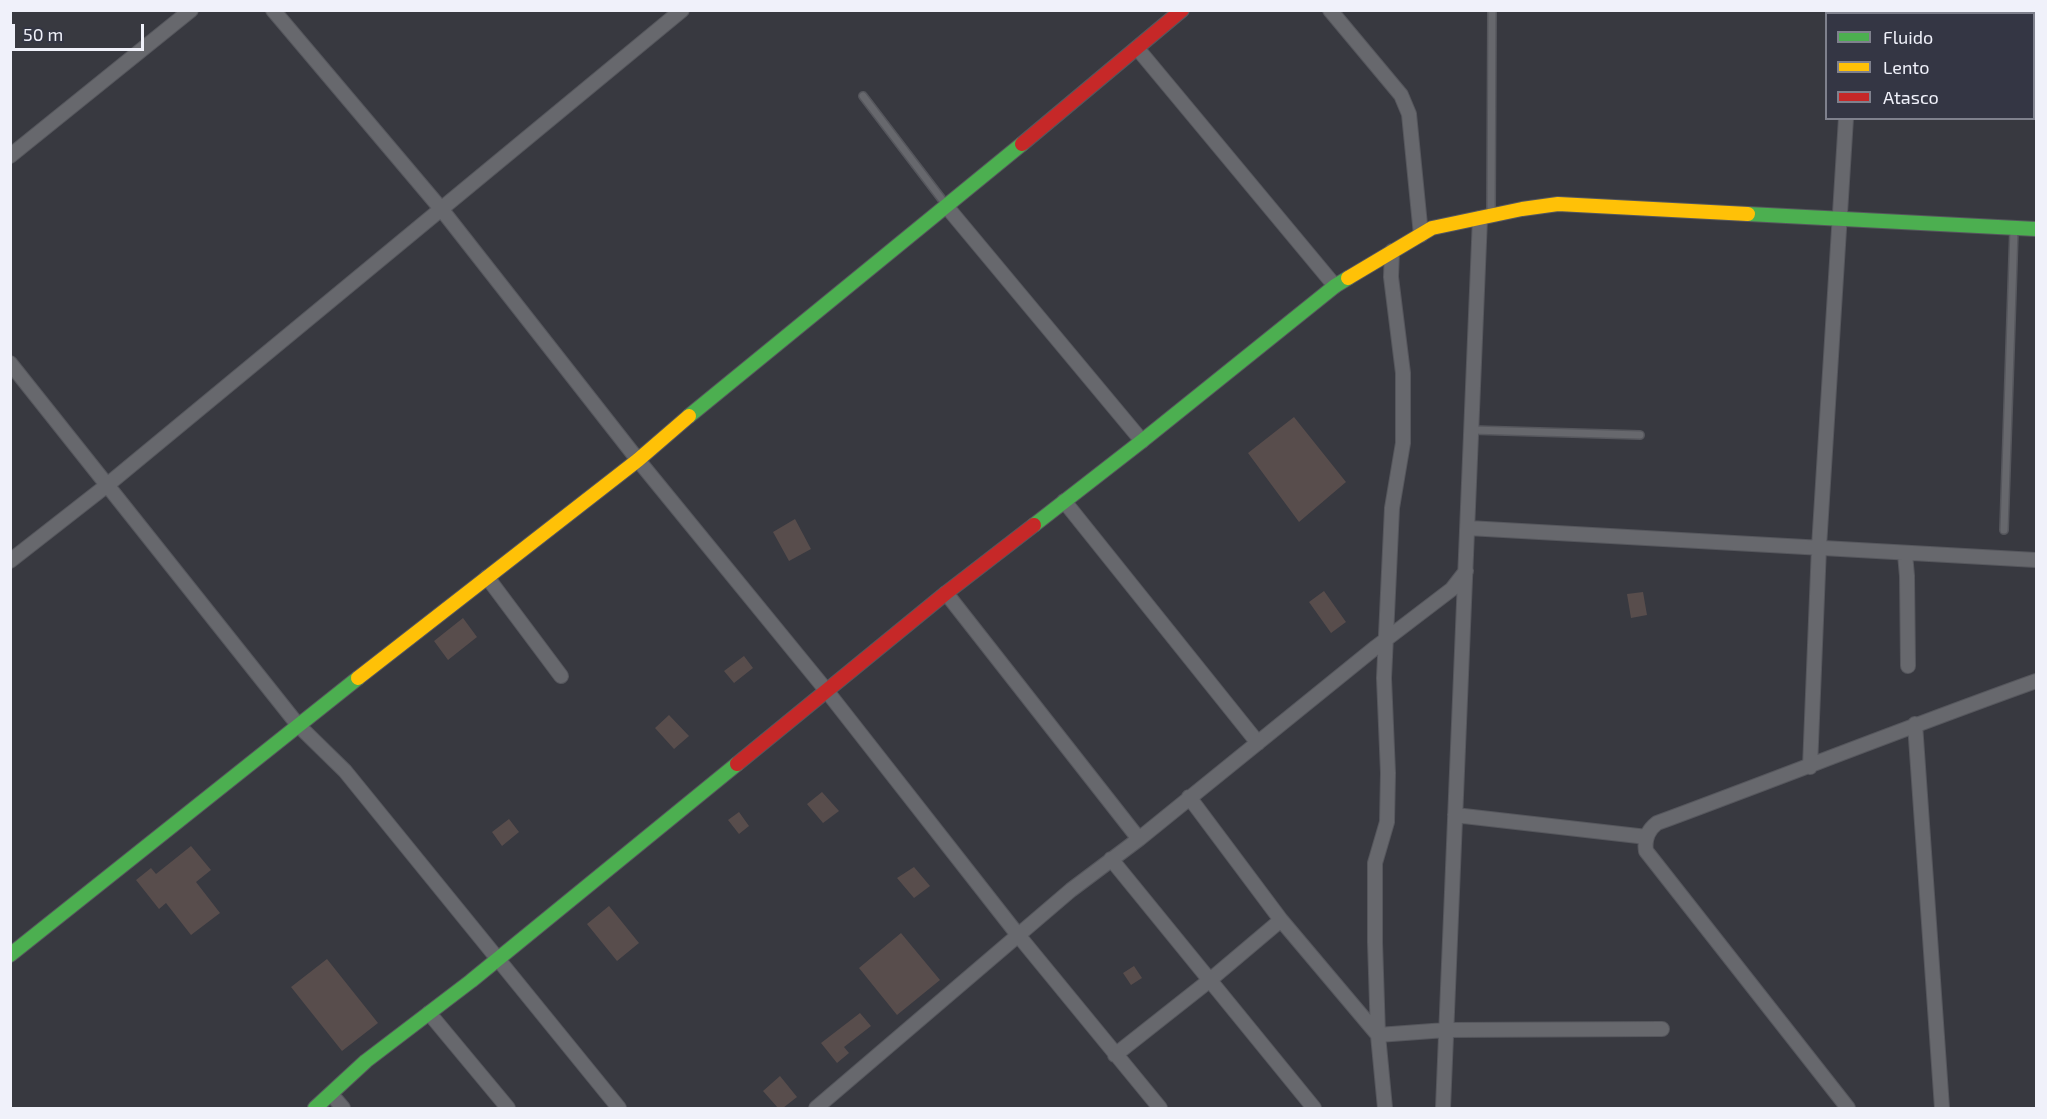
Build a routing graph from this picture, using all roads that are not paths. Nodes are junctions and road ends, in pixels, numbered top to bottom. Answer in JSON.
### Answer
{"nodes":[{"id":1,"x":191,"y":10,"type":"edge"},
{"id":2,"x":273,"y":10,"type":"edge"},
{"id":3,"x":682,"y":10,"type":"edge"},
{"id":4,"x":1182,"y":10,"type":"edge"},
{"id":5,"x":1330,"y":10,"type":"edge"},
{"id":6,"x":1492,"y":10,"type":"edge"},
{"id":7,"x":1137,"y":48,"type":"junction"},
{"id":8,"x":862,"y":96,"type":"dead end"},
{"id":9,"x":1846,"y":120,"type":"edge"},
{"id":10,"x":10,"y":156,"type":"edge"},
{"id":11,"x":947,"y":207,"type":"junction"},
{"id":12,"x":442,"y":210,"type":"junction"},
{"id":13,"x":1486,"y":217,"type":"junction"},
{"id":14,"x":1839,"y":219,"type":"junction"},
{"id":15,"x":2014,"y":227,"type":"junction"},
{"id":16,"x":2037,"y":229,"type":"edge"},
{"id":17,"x":1421,"y":235,"type":"junction"},
{"id":18,"x":1392,"y":250,"type":"junction"},
{"id":19,"x":1335,"y":286,"type":"junction"},
{"id":20,"x":10,"y":363,"type":"edge"},
{"id":21,"x":1472,"y":430,"type":"junction"},
{"id":22,"x":1640,"y":435,"type":"dead end"},
{"id":23,"x":1142,"y":441,"type":"junction"},
{"id":24,"x":638,"y":460,"type":"junction"},
{"id":25,"x":106,"y":486,"type":"junction"},
{"id":26,"x":1064,"y":501,"type":"junction"},
{"id":27,"x":1468,"y":528,"type":"junction"},
{"id":28,"x":2004,"y":530,"type":"dead end"},
{"id":29,"x":1819,"y":547,"type":"junction"},
{"id":30,"x":1905,"y":554,"type":"junction"},
{"id":31,"x":2037,"y":560,"type":"edge"},
{"id":32,"x":10,"y":561,"type":"edge"},
{"id":33,"x":1466,"y":571,"type":"junction"},
{"id":34,"x":487,"y":577,"type":"junction"},
{"id":35,"x":946,"y":593,"type":"junction"},
{"id":36,"x":1387,"y":639,"type":"junction"},
{"id":37,"x":1908,"y":666,"type":"dead end"},
{"id":38,"x":561,"y":676,"type":"dead end"},
{"id":39,"x":2037,"y":681,"type":"edge"},
{"id":40,"x":826,"y":690,"type":"junction"},
{"id":41,"x":1915,"y":724,"type":"junction"},
{"id":42,"x":298,"y":725,"type":"junction"},
{"id":43,"x":1258,"y":743,"type":"junction"},
{"id":44,"x":1810,"y":767,"type":"junction"},
{"id":45,"x":1189,"y":797,"type":"junction"},
{"id":46,"x":1455,"y":816,"type":"junction"},
{"id":47,"x":1647,"y":837,"type":"junction"},
{"id":48,"x":1139,"y":839,"type":"junction"},
{"id":49,"x":1112,"y":859,"type":"junction"},
{"id":50,"x":1281,"y":920,"type":"junction"},
{"id":51,"x":1018,"y":935,"type":"junction"},
{"id":52,"x":10,"y":955,"type":"edge"},
{"id":53,"x":498,"y":958,"type":"junction"},
{"id":54,"x":1210,"y":980,"type":"junction"},
{"id":55,"x":429,"y":1013,"type":"junction"},
{"id":56,"x":1662,"y":1029,"type":"dead end"},
{"id":57,"x":1446,"y":1030,"type":"junction"},
{"id":58,"x":1378,"y":1035,"type":"junction"},
{"id":59,"x":1115,"y":1055,"type":"junction"},
{"id":60,"x":331,"y":1094,"type":"junction"},
{"id":61,"x":315,"y":1108,"type":"edge"},
{"id":62,"x":343,"y":1108,"type":"edge"},
{"id":63,"x":508,"y":1108,"type":"edge"},
{"id":64,"x":619,"y":1108,"type":"edge"},
{"id":65,"x":816,"y":1108,"type":"edge"},
{"id":66,"x":1160,"y":1108,"type":"edge"},
{"id":67,"x":1314,"y":1108,"type":"edge"},
{"id":68,"x":1385,"y":1108,"type":"edge"},
{"id":69,"x":1443,"y":1108,"type":"edge"},
{"id":70,"x":1848,"y":1108,"type":"edge"},
{"id":71,"x":1942,"y":1108,"type":"edge"}],
"edges":[{"from":1,"to":10,"type":"street"},
{"from":2,"to":12,"type":"street"},
{"from":3,"to":12,"type":"street"},
{"from":4,"to":7,"type":"street"},
{"from":5,"to":17,"type":"street"},
{"from":6,"to":13,"type":"lane"},
{"from":7,"to":11,"type":"street"},
{"from":7,"to":19,"type":"street"},
{"from":8,"to":11,"type":"lane"},
{"from":9,"to":14,"type":"street"},
{"from":11,"to":23,"type":"street"},
{"from":11,"to":24,"type":"street"},
{"from":12,"to":24,"type":"street"},
{"from":12,"to":25,"type":"street"},
{"from":13,"to":14,"type":"street"},
{"from":13,"to":17,"type":"street"},
{"from":13,"to":21,"type":"street"},
{"from":14,"to":15,"type":"street"},
{"from":14,"to":29,"type":"street"},
{"from":15,"to":16,"type":"street"},
{"from":15,"to":28,"type":"lane"},
{"from":17,"to":18,"type":"street"},
{"from":18,"to":19,"type":"street"},
{"from":18,"to":36,"type":"street"},
{"from":19,"to":23,"type":"street"},
{"from":20,"to":25,"type":"street"},
{"from":21,"to":22,"type":"lane"},
{"from":21,"to":27,"type":"street"},
{"from":23,"to":26,"type":"street"},
{"from":24,"to":34,"type":"street"},
{"from":24,"to":40,"type":"street"},
{"from":25,"to":32,"type":"street"},
{"from":25,"to":42,"type":"street"},
{"from":26,"to":35,"type":"street"},
{"from":26,"to":43,"type":"street"},
{"from":27,"to":29,"type":"street"},
{"from":27,"to":33,"type":"street"},
{"from":29,"to":30,"type":"street"},
{"from":29,"to":44,"type":"street"},
{"from":30,"to":31,"type":"street"},
{"from":30,"to":37,"type":"street"},
{"from":33,"to":36,"type":"street"},
{"from":33,"to":46,"type":"street"},
{"from":34,"to":38,"type":"street"},
{"from":34,"to":42,"type":"street"},
{"from":35,"to":40,"type":"street"},
{"from":35,"to":48,"type":"street"},
{"from":36,"to":43,"type":"street"},
{"from":36,"to":58,"type":"street"},
{"from":39,"to":41,"type":"street"},
{"from":40,"to":51,"type":"street"},
{"from":40,"to":53,"type":"street"},
{"from":41,"to":44,"type":"street"},
{"from":41,"to":71,"type":"street"},
{"from":42,"to":52,"type":"street"},
{"from":42,"to":53,"type":"street"},
{"from":43,"to":45,"type":"street"},
{"from":44,"to":47,"type":"street"},
{"from":45,"to":48,"type":"street"},
{"from":45,"to":50,"type":"street"},
{"from":46,"to":47,"type":"street"},
{"from":46,"to":57,"type":"street"},
{"from":47,"to":70,"type":"street"},
{"from":48,"to":49,"type":"street"},
{"from":49,"to":51,"type":"street"},
{"from":49,"to":54,"type":"street"},
{"from":50,"to":54,"type":"street"},
{"from":50,"to":58,"type":"street"},
{"from":51,"to":59,"type":"street"},
{"from":51,"to":65,"type":"street"},
{"from":53,"to":55,"type":"street"},
{"from":53,"to":64,"type":"street"},
{"from":54,"to":59,"type":"street"},
{"from":54,"to":67,"type":"street"},
{"from":55,"to":60,"type":"street"},
{"from":55,"to":63,"type":"street"},
{"from":56,"to":57,"type":"street"},
{"from":57,"to":58,"type":"street"},
{"from":57,"to":69,"type":"street"},
{"from":58,"to":68,"type":"street"},
{"from":59,"to":66,"type":"street"},
{"from":60,"to":61,"type":"street"},
{"from":60,"to":62,"type":"street"}]}
